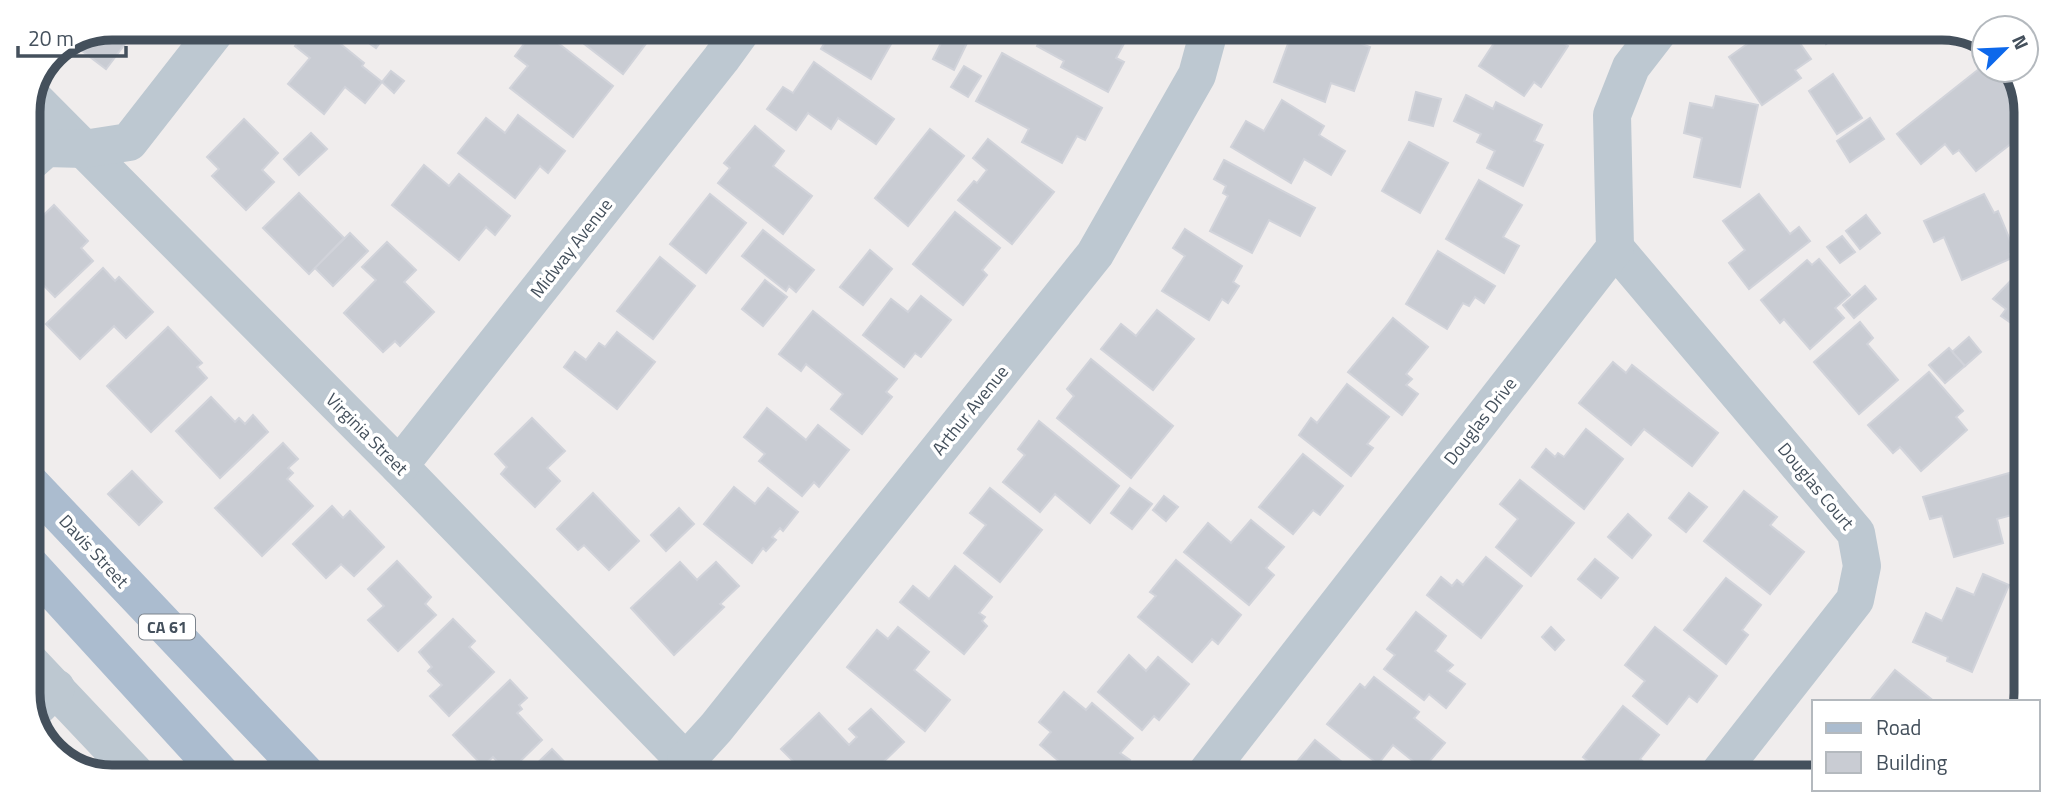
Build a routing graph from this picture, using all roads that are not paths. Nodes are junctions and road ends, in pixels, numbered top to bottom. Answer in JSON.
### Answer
{"nodes":[{"id":1,"x":209,"y":40,"type":"edge"},
{"id":2,"x":734,"y":40,"type":"edge"},
{"id":3,"x":1207,"y":40,"type":"edge"},
{"id":4,"x":1652,"y":40,"type":"edge"},
{"id":5,"x":41,"y":105,"type":"edge"},
{"id":6,"x":84,"y":149,"type":"junction"},
{"id":7,"x":40,"y":153,"type":"edge"},
{"id":8,"x":1615,"y":248,"type":"junction"},
{"id":9,"x":398,"y":466,"type":"junction"},
{"id":10,"x":40,"y":494,"type":"edge"},
{"id":11,"x":40,"y":576,"type":"edge"},
{"id":12,"x":45,"y":700,"type":"edge"},
{"id":13,"x":125,"y":765,"type":"edge"},
{"id":14,"x":213,"y":765,"type":"edge"},
{"id":15,"x":297,"y":765,"type":"edge"},
{"id":16,"x":690,"y":765,"type":"edge"},
{"id":17,"x":693,"y":765,"type":"edge"},
{"id":18,"x":1213,"y":765,"type":"edge"},
{"id":19,"x":1726,"y":765,"type":"edge"}],
"edges":[{"from":1,"to":6,"type":"street"},
{"from":2,"to":9,"type":"street","name":"Midway Avenue"},
{"from":3,"to":17,"type":"street","name":"Arthur Avenue"},
{"from":4,"to":8,"type":"street"},
{"from":5,"to":6,"type":"street","name":"Virginia Street"},
{"from":6,"to":7,"type":"street"},
{"from":6,"to":9,"type":"street","name":"Virginia Street"},
{"from":8,"to":18,"type":"street","name":"Douglas Drive"},
{"from":8,"to":19,"type":"street","name":"Douglas Court"},
{"from":9,"to":16,"type":"street","name":"Virginia Street"},
{"from":10,"to":15,"type":"main road","name":"Davis Street","number":"CA 61"},
{"from":11,"to":14,"type":"main road"},
{"from":12,"to":13,"type":"street"}]}
